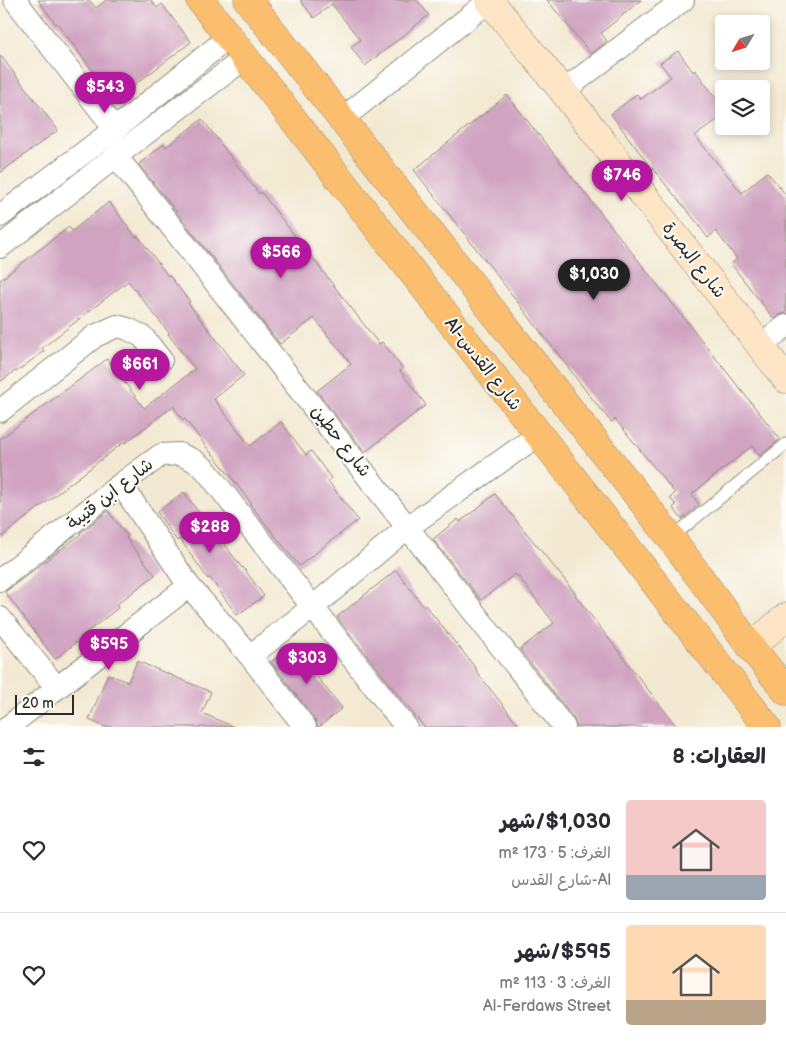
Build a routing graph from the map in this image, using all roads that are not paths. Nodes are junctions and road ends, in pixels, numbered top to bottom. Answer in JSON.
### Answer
{"nodes":[{"id":1,"x":15,"y":0,"type":"edge"},
{"id":2,"x":200,"y":0,"type":"edge"},
{"id":3,"x":248,"y":0,"type":"edge"},
{"id":4,"x":489,"y":0,"type":"edge"},
{"id":5,"x":683,"y":0,"type":"edge"},
{"id":6,"x":229,"y":37,"type":"junction"},
{"id":7,"x":245,"y":58,"type":"junction"},
{"id":8,"x":563,"y":91,"type":"junction"},
{"id":9,"x":342,"y":119,"type":"junction"},
{"id":10,"x":116,"y":129,"type":"junction"},
{"id":11,"x":116,"y":156,"type":"junction"},
{"id":12,"x":409,"y":205,"type":"junction"},
{"id":13,"x":0,"y":216,"type":"edge"},
{"id":14,"x":378,"y":228,"type":"junction"},
{"id":15,"x":0,"y":247,"type":"edge"},
{"id":16,"x":442,"y":248,"type":"junction"},
{"id":17,"x":407,"y":266,"type":"junction"},
{"id":18,"x":786,"y":326,"type":"edge"},
{"id":19,"x":761,"y":345,"type":"junction"},
{"id":20,"x":161,"y":360,"type":"dead end"},
{"id":21,"x":786,"y":379,"type":"edge"},
{"id":22,"x":0,"y":411,"type":"edge"},
{"id":23,"x":538,"y":435,"type":"junction"},
{"id":24,"x":786,"y":444,"type":"edge"},
{"id":25,"x":121,"y":484,"type":"junction"},
{"id":26,"x":408,"y":526,"type":"junction"},
{"id":27,"x":671,"y":538,"type":"junction"},
{"id":28,"x":0,"y":580,"type":"edge"},
{"id":29,"x":189,"y":586,"type":"junction"},
{"id":30,"x":313,"y":607,"type":"junction"},
{"id":31,"x":786,"y":617,"type":"edge"},
{"id":32,"x":0,"y":618,"type":"edge"},
{"id":33,"x":751,"y":647,"type":"junction"},
{"id":34,"x":250,"y":656,"type":"junction"},
{"id":35,"x":57,"y":688,"type":"junction"},
{"id":36,"x":786,"y":691,"type":"edge"},
{"id":37,"x":297,"y":725,"type":"edge"},
{"id":38,"x":8,"y":727,"type":"edge"},
{"id":39,"x":406,"y":727,"type":"edge"},
{"id":40,"x":564,"y":727,"type":"edge"},
{"id":41,"x":767,"y":727,"type":"edge"}],
"edges":[{"from":1,"to":10,"type":"street"},
{"from":2,"to":6,"type":"main road","name":"Al-شارع القدس"},
{"from":3,"to":9,"type":"main road"},
{"from":4,"to":8,"type":"main road","name":"شارع البصرة"},
{"from":4,"to":9,"type":"street"},
{"from":5,"to":8,"type":"street"},
{"from":6,"to":7,"type":"main road","name":"Al-شارع القدس"},
{"from":6,"to":10,"type":"street"},
{"from":7,"to":11,"type":"street"},
{"from":7,"to":14,"type":"main road","name":"Al-شارع القدس"},
{"from":8,"to":19,"type":"main road","name":"شارع البصرة"},
{"from":9,"to":12,"type":"main road"},
{"from":10,"to":13,"type":"street"},
{"from":11,"to":15,"type":"street"},
{"from":11,"to":26,"type":"street","name":"شارع حطين"},
{"from":12,"to":14,"type":"main road"},
{"from":12,"to":16,"type":"main road"},
{"from":14,"to":17,"type":"main road","name":"Al-شارع القدس"},
{"from":16,"to":17,"type":"main road"},
{"from":16,"to":27,"type":"main road"},
{"from":17,"to":23,"type":"main road","name":"Al-شارع القدس"},
{"from":18,"to":19,"type":"street"},
{"from":19,"to":21,"type":"main road","name":"شارع البصرة"},
{"from":20,"to":22,"type":"street"},
{"from":23,"to":26,"type":"street"},
{"from":23,"to":41,"type":"main road","name":"Al-شارع القدس"},
{"from":24,"to":27,"type":"lane"},
{"from":25,"to":28,"type":"street","name":"شارع ابن قتيبة"},
{"from":25,"to":29,"type":"street"},
{"from":25,"to":30,"type":"street","name":"شارع ابن قتيبة"},
{"from":26,"to":30,"type":"street"},
{"from":26,"to":40,"type":"street","name":"شارع حطين"},
{"from":27,"to":33,"type":"main road"},
{"from":29,"to":34,"type":"street"},
{"from":29,"to":35,"type":"street"},
{"from":30,"to":34,"type":"street"},
{"from":30,"to":39,"type":"street","name":"شارع ابن قتيبة"},
{"from":31,"to":33,"type":"main road"},
{"from":32,"to":35,"type":"street"},
{"from":33,"to":36,"type":"main road"},
{"from":34,"to":37,"type":"street"},
{"from":35,"to":38,"type":"street"}]}
